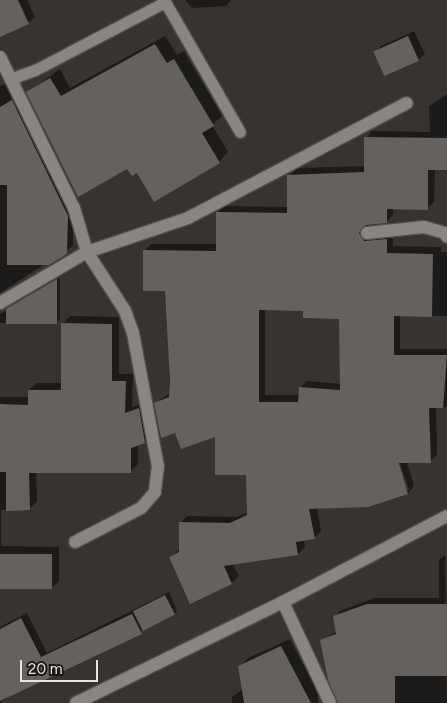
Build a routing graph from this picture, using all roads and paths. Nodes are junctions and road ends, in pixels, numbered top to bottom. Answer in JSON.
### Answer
{"nodes":[{"id":1,"x":164,"y":1,"type":"edge"},
{"id":2,"x":0,"y":57,"type":"edge"},
{"id":3,"x":10,"y":79,"type":"junction"},
{"id":4,"x":407,"y":102,"type":"dead end"},
{"id":5,"x":240,"y":132,"type":"dead end"},
{"id":6,"x":367,"y":233,"type":"dead end"},
{"id":7,"x":447,"y":237,"type":"edge"},
{"id":8,"x":87,"y":252,"type":"junction"},
{"id":9,"x":0,"y":303,"type":"edge"},
{"id":10,"x":447,"y":516,"type":"edge"},
{"id":11,"x":76,"y":542,"type":"dead end"},
{"id":12,"x":283,"y":602,"type":"junction"},
{"id":13,"x":76,"y":703,"type":"edge"},
{"id":14,"x":330,"y":703,"type":"edge"}],
"edges":[{"from":1,"to":3,"type":"lane"},
{"from":1,"to":5,"type":"lane"},
{"from":2,"to":3,"type":"street"},
{"from":3,"to":8,"type":"street"},
{"from":4,"to":8,"type":"street"},
{"from":6,"to":7,"type":"street"},
{"from":8,"to":9,"type":"street"},
{"from":8,"to":11,"type":"street"},
{"from":10,"to":12,"type":"street"},
{"from":12,"to":13,"type":"street"},
{"from":12,"to":14,"type":"street"}]}
